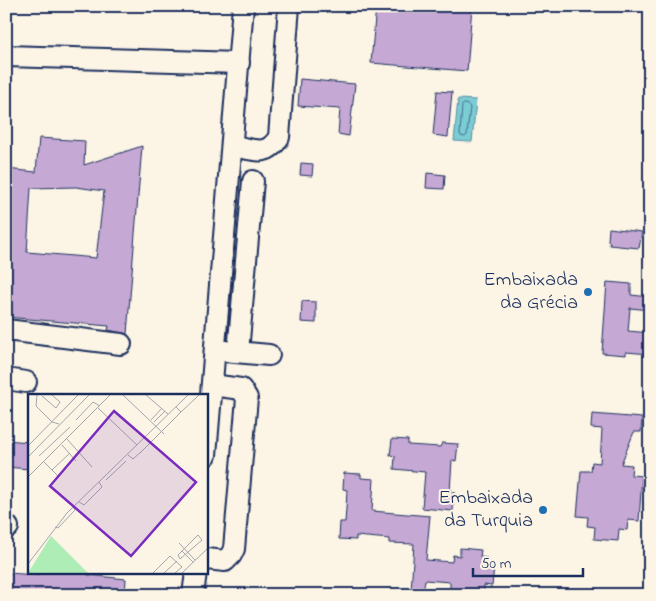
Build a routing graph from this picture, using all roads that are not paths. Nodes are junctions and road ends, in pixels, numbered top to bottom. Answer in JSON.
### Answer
{"nodes":[{"id":1,"x":243,"y":6,"type":"edge"},
{"id":2,"x":289,"y":6,"type":"edge"},
{"id":3,"x":6,"y":56,"type":"edge"},
{"id":4,"x":239,"y":63,"type":"junction"},
{"id":5,"x":233,"y":146,"type":"junction"},
{"id":6,"x":253,"y":182,"type":"dead end"},
{"id":7,"x":6,"y":330,"type":"edge"},
{"id":8,"x":121,"y":344,"type":"dead end"},
{"id":9,"x":215,"y":350,"type":"junction"},
{"id":10,"x":238,"y":352,"type":"junction"},
{"id":11,"x":270,"y":355,"type":"dead end"},
{"id":12,"x":6,"y":379,"type":"edge"},
{"id":13,"x":26,"y":382,"type":"dead end"},
{"id":14,"x":212,"y":385,"type":"junction"},
{"id":15,"x":208,"y":432,"type":"edge"},
{"id":16,"x":208,"y":560,"type":"edge"},
{"id":17,"x":196,"y":574,"type":"edge"},
{"id":18,"x":193,"y":595,"type":"edge"}],
"edges":[{"from":1,"to":4,"type":"street"},
{"from":2,"to":5,"type":"street"},
{"from":3,"to":4,"type":"street"},
{"from":4,"to":5,"type":"street"},
{"from":5,"to":9,"type":"street"},
{"from":6,"to":10,"type":"street"},
{"from":7,"to":8,"type":"street"},
{"from":9,"to":10,"type":"street"},
{"from":9,"to":14,"type":"street"},
{"from":10,"to":11,"type":"street"},
{"from":12,"to":13,"type":"street"},
{"from":14,"to":15,"type":"street"},
{"from":14,"to":16,"type":"street"},
{"from":17,"to":18,"type":"street"}]}
